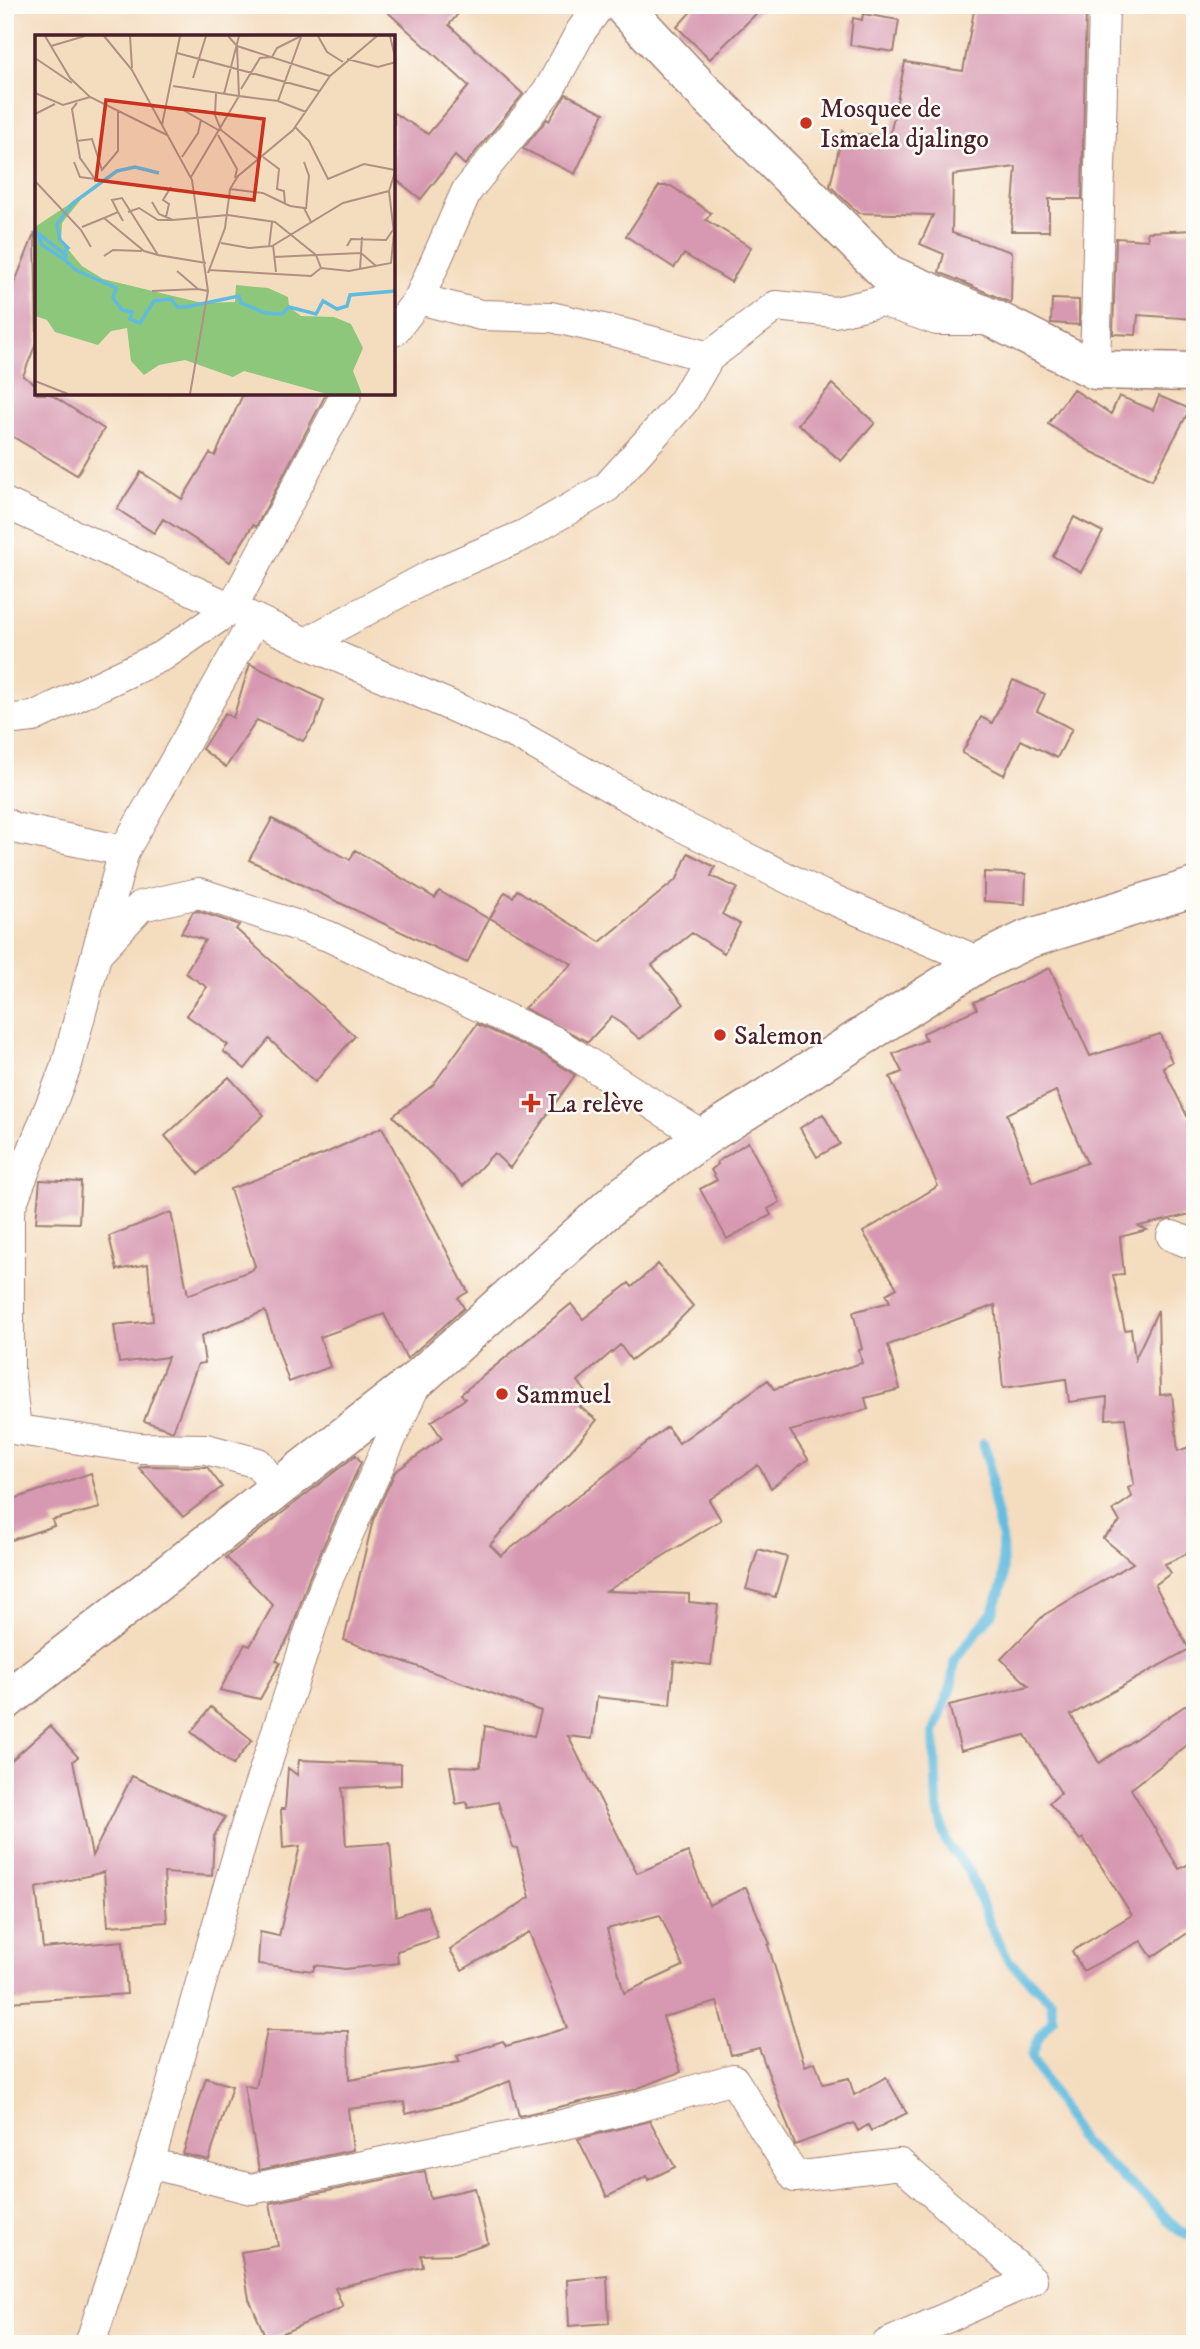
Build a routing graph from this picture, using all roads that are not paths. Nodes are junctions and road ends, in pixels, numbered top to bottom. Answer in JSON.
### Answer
{"nodes":[{"id":1,"x":600,"y":5,"type":"edge"},
{"id":2,"x":622,"y":5,"type":"edge"},
{"id":3,"x":1104,"y":5,"type":"edge"},
{"id":4,"x":419,"y":299,"type":"junction"},
{"id":5,"x":996,"y":320,"type":"junction"},
{"id":6,"x":396,"y":328,"type":"edge"},
{"id":7,"x":709,"y":357,"type":"junction"},
{"id":8,"x":1095,"y":370,"type":"junction"},
{"id":9,"x":1195,"y":372,"type":"edge"},
{"id":10,"x":345,"y":396,"type":"edge"},
{"id":11,"x":5,"y":503,"type":"edge"},
{"id":12,"x":244,"y":613,"type":"junction"},
{"id":13,"x":306,"y":643,"type":"junction"},
{"id":14,"x":5,"y":720,"type":"edge"},
{"id":15,"x":8,"y":827,"type":"edge"},
{"id":16,"x":124,"y":852,"type":"junction"},
{"id":17,"x":1195,"y":887,"type":"edge"},
{"id":18,"x":93,"y":957,"type":"junction"},
{"id":19,"x":980,"y":962,"type":"junction"},
{"id":20,"x":704,"y":1136,"type":"junction"},
{"id":21,"x":419,"y":1378,"type":"junction"},
{"id":22,"x":10,"y":1429,"type":"edge"},
{"id":23,"x":276,"y":1488,"type":"junction"},
{"id":24,"x":5,"y":1701,"type":"edge"},
{"id":25,"x":149,"y":2162,"type":"junction"},
{"id":26,"x":90,"y":2344,"type":"edge"},
{"id":27,"x":887,"y":2344,"type":"edge"}],
"edges":[{"from":1,"to":4,"type":"street"},
{"from":2,"to":5,"type":"street"},
{"from":3,"to":8,"type":"street"},
{"from":4,"to":6,"type":"street"},
{"from":4,"to":7,"type":"street"},
{"from":5,"to":7,"type":"street"},
{"from":5,"to":8,"type":"street"},
{"from":7,"to":13,"type":"street"},
{"from":8,"to":9,"type":"street"},
{"from":10,"to":12,"type":"street"},
{"from":11,"to":12,"type":"street"},
{"from":12,"to":13,"type":"street"},
{"from":12,"to":14,"type":"street"},
{"from":12,"to":16,"type":"street"},
{"from":13,"to":19,"type":"street"},
{"from":15,"to":16,"type":"street"},
{"from":16,"to":18,"type":"street"},
{"from":17,"to":19,"type":"street"},
{"from":18,"to":20,"type":"street"},
{"from":18,"to":22,"type":"street"},
{"from":19,"to":20,"type":"street"},
{"from":20,"to":21,"type":"street"},
{"from":21,"to":23,"type":"street"},
{"from":21,"to":25,"type":"street"},
{"from":22,"to":23,"type":"street"},
{"from":23,"to":24,"type":"street"},
{"from":25,"to":26,"type":"street"},
{"from":25,"to":27,"type":"street"}]}
